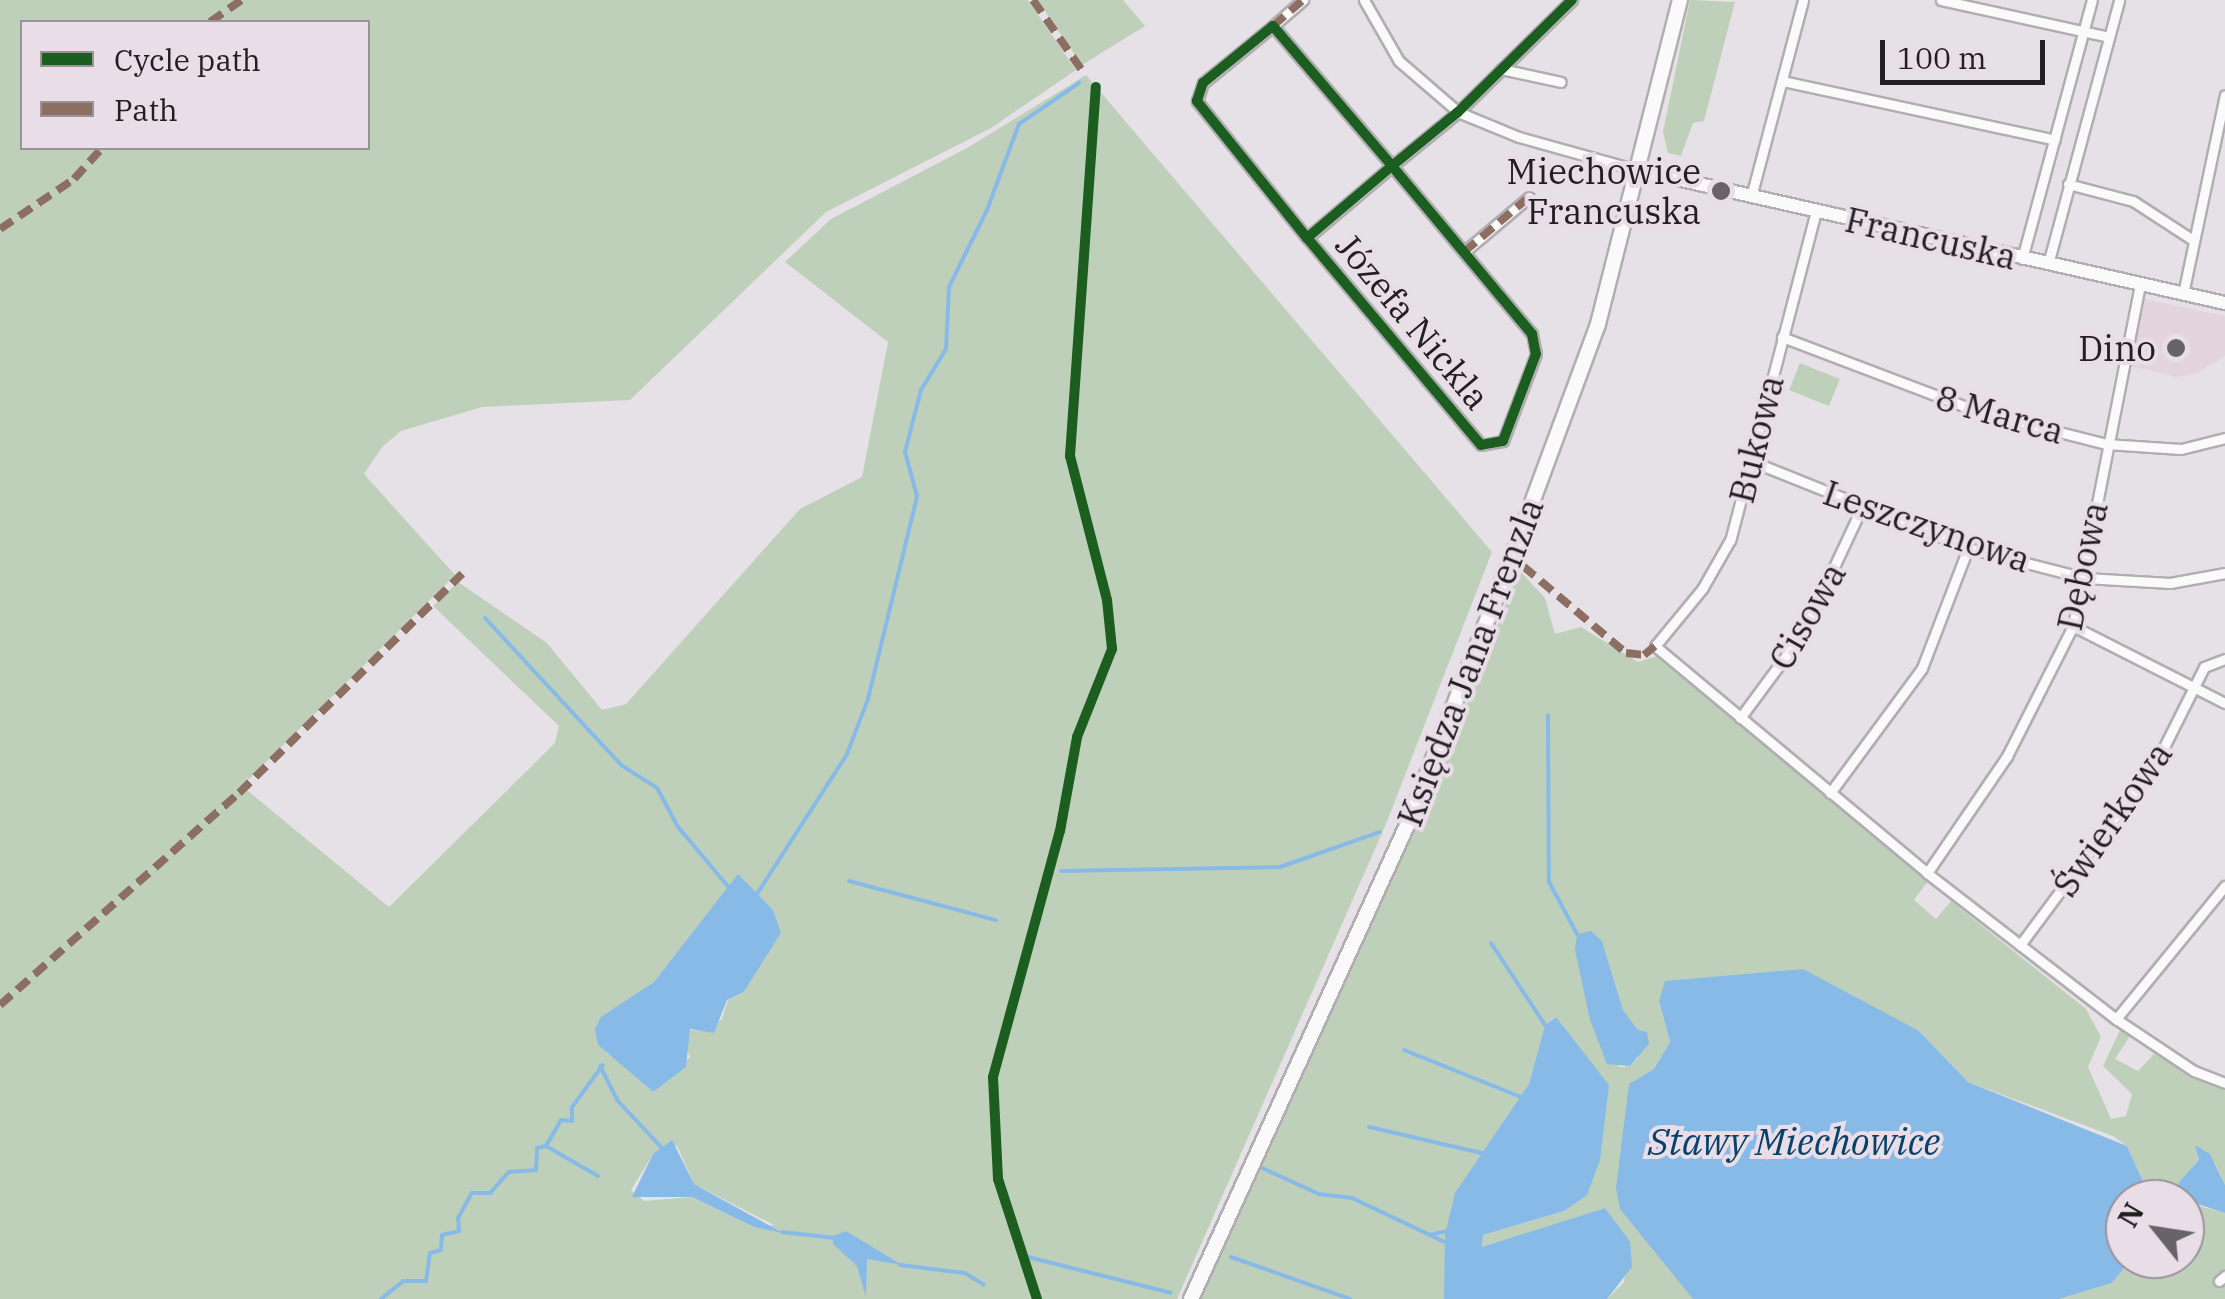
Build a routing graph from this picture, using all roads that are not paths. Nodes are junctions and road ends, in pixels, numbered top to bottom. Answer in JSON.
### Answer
{"nodes":[{"id":1,"x":1303,"y":0,"type":"edge"},
{"id":2,"x":1364,"y":0,"type":"edge"},
{"id":3,"x":1572,"y":0,"type":"edge"},
{"id":4,"x":1680,"y":0,"type":"edge"},
{"id":5,"x":1803,"y":0,"type":"edge"},
{"id":6,"x":1941,"y":0,"type":"edge"},
{"id":7,"x":2092,"y":0,"type":"edge"},
{"id":8,"x":2119,"y":0,"type":"edge"},
{"id":9,"x":1273,"y":26,"type":"junction"},
{"id":10,"x":2083,"y":30,"type":"junction"},
{"id":11,"x":2109,"y":36,"type":"junction"},
{"id":12,"x":1502,"y":69,"type":"junction"},
{"id":13,"x":1783,"y":81,"type":"junction"},
{"id":14,"x":1561,"y":82,"type":"dead end"},
{"id":15,"x":2225,"y":95,"type":"edge"},
{"id":16,"x":1458,"y":112,"type":"junction"},
{"id":17,"x":2055,"y":140,"type":"junction"},
{"id":18,"x":1392,"y":166,"type":"junction"},
{"id":19,"x":1637,"y":170,"type":"junction"},
{"id":20,"x":2068,"y":184,"type":"junction"},
{"id":21,"x":1529,"y":196,"type":"dead end"},
{"id":22,"x":1751,"y":198,"type":"junction"},
{"id":23,"x":1816,"y":211,"type":"junction"},
{"id":24,"x":1306,"y":238,"type":"junction"},
{"id":25,"x":2193,"y":240,"type":"junction"},
{"id":26,"x":1464,"y":252,"type":"junction"},
{"id":27,"x":2022,"y":259,"type":"junction"},
{"id":28,"x":2048,"y":264,"type":"junction"},
{"id":29,"x":2140,"y":284,"type":"junction"},
{"id":30,"x":2183,"y":294,"type":"junction"},
{"id":31,"x":2225,"y":302,"type":"edge"},
{"id":32,"x":1782,"y":337,"type":"junction"},
{"id":33,"x":2225,"y":438,"type":"edge"},
{"id":34,"x":2106,"y":444,"type":"junction"},
{"id":35,"x":1751,"y":462,"type":"junction"},
{"id":36,"x":1862,"y":507,"type":"junction"},
{"id":37,"x":1968,"y":548,"type":"junction"},
{"id":38,"x":2225,"y":572,"type":"edge"},
{"id":39,"x":2085,"y":578,"type":"junction"},
{"id":40,"x":2073,"y":626,"type":"junction"},
{"id":41,"x":2225,"y":659,"type":"edge"},
{"id":42,"x":2195,"y":688,"type":"junction"},
{"id":43,"x":2225,"y":703,"type":"edge"},
{"id":44,"x":1740,"y":718,"type":"junction"},
{"id":45,"x":1830,"y":793,"type":"junction"},
{"id":46,"x":1927,"y":873,"type":"junction"},
{"id":47,"x":2225,"y":886,"type":"edge"},
{"id":48,"x":2020,"y":945,"type":"junction"},
{"id":49,"x":2116,"y":1019,"type":"junction"},
{"id":50,"x":2225,"y":1083,"type":"edge"},
{"id":51,"x":1191,"y":1299,"type":"edge"}],
"edges":[{"from":1,"to":9,"type":"street","name":"Józefa Nickla"},
{"from":2,"to":16,"type":"street"},
{"from":3,"to":12,"type":"street","name":"Józefa Nickla"},
{"from":4,"to":19,"type":"main road","name":"Księdza Jana Frenzla"},
{"from":5,"to":13,"type":"street"},
{"from":6,"to":10,"type":"street"},
{"from":7,"to":10,"type":"street"},
{"from":8,"to":11,"type":"street"},
{"from":9,"to":18,"type":"street","name":"Józefa Nickla"},
{"from":9,"to":24,"type":"street","name":"Józefa Nickla"},
{"from":10,"to":11,"type":"street"},
{"from":10,"to":17,"type":"street"},
{"from":11,"to":20,"type":"street"},
{"from":12,"to":14,"type":"street"},
{"from":12,"to":16,"type":"street","name":"Józefa Nickla"},
{"from":13,"to":17,"type":"street"},
{"from":13,"to":22,"type":"street"},
{"from":15,"to":25,"type":"street"},
{"from":16,"to":18,"type":"street","name":"Józefa Nickla"},
{"from":16,"to":19,"type":"street"},
{"from":17,"to":27,"type":"street"},
{"from":18,"to":24,"type":"street","name":"Józefa Nickla"},
{"from":18,"to":26,"type":"street","name":"Józefa Nickla"},
{"from":19,"to":22,"type":"street","name":"Francuska"},
{"from":19,"to":51,"type":"main road","name":"Księdza Jana Frenzla"},
{"from":20,"to":25,"type":"street"},
{"from":20,"to":28,"type":"street"},
{"from":21,"to":26,"type":"street"},
{"from":22,"to":23,"type":"street","name":"Francuska"},
{"from":23,"to":27,"type":"street","name":"Francuska"},
{"from":23,"to":32,"type":"street","name":"Bukowa"},
{"from":24,"to":26,"type":"street","name":"Józefa Nickla"},
{"from":25,"to":30,"type":"street"},
{"from":27,"to":28,"type":"street","name":"Francuska"},
{"from":28,"to":29,"type":"street","name":"Francuska"},
{"from":29,"to":30,"type":"street","name":"Francuska"},
{"from":29,"to":34,"type":"street","name":"Dębowa"},
{"from":30,"to":31,"type":"street","name":"Francuska"},
{"from":32,"to":34,"type":"street","name":"8 Marca"},
{"from":32,"to":35,"type":"street","name":"Bukowa"},
{"from":33,"to":34,"type":"street","name":"8 Marca"},
{"from":34,"to":39,"type":"street","name":"Dębowa"},
{"from":35,"to":36,"type":"street","name":"Leszczynowa"},
{"from":35,"to":44,"type":"street","name":"Bukowa"},
{"from":36,"to":37,"type":"street","name":"Leszczynowa"},
{"from":36,"to":44,"type":"street","name":"Cisowa"},
{"from":37,"to":39,"type":"street","name":"Leszczynowa"},
{"from":37,"to":45,"type":"street"},
{"from":38,"to":39,"type":"street","name":"Leszczynowa"},
{"from":39,"to":40,"type":"street","name":"Dębowa"},
{"from":40,"to":42,"type":"street"},
{"from":40,"to":46,"type":"street","name":"Dębowa"},
{"from":41,"to":42,"type":"street","name":"Świerkowa"},
{"from":42,"to":43,"type":"street"},
{"from":42,"to":48,"type":"street","name":"Świerkowa"},
{"from":44,"to":45,"type":"street"},
{"from":45,"to":46,"type":"street"},
{"from":46,"to":48,"type":"street"},
{"from":47,"to":49,"type":"street"},
{"from":48,"to":49,"type":"street"},
{"from":49,"to":50,"type":"street"}]}
